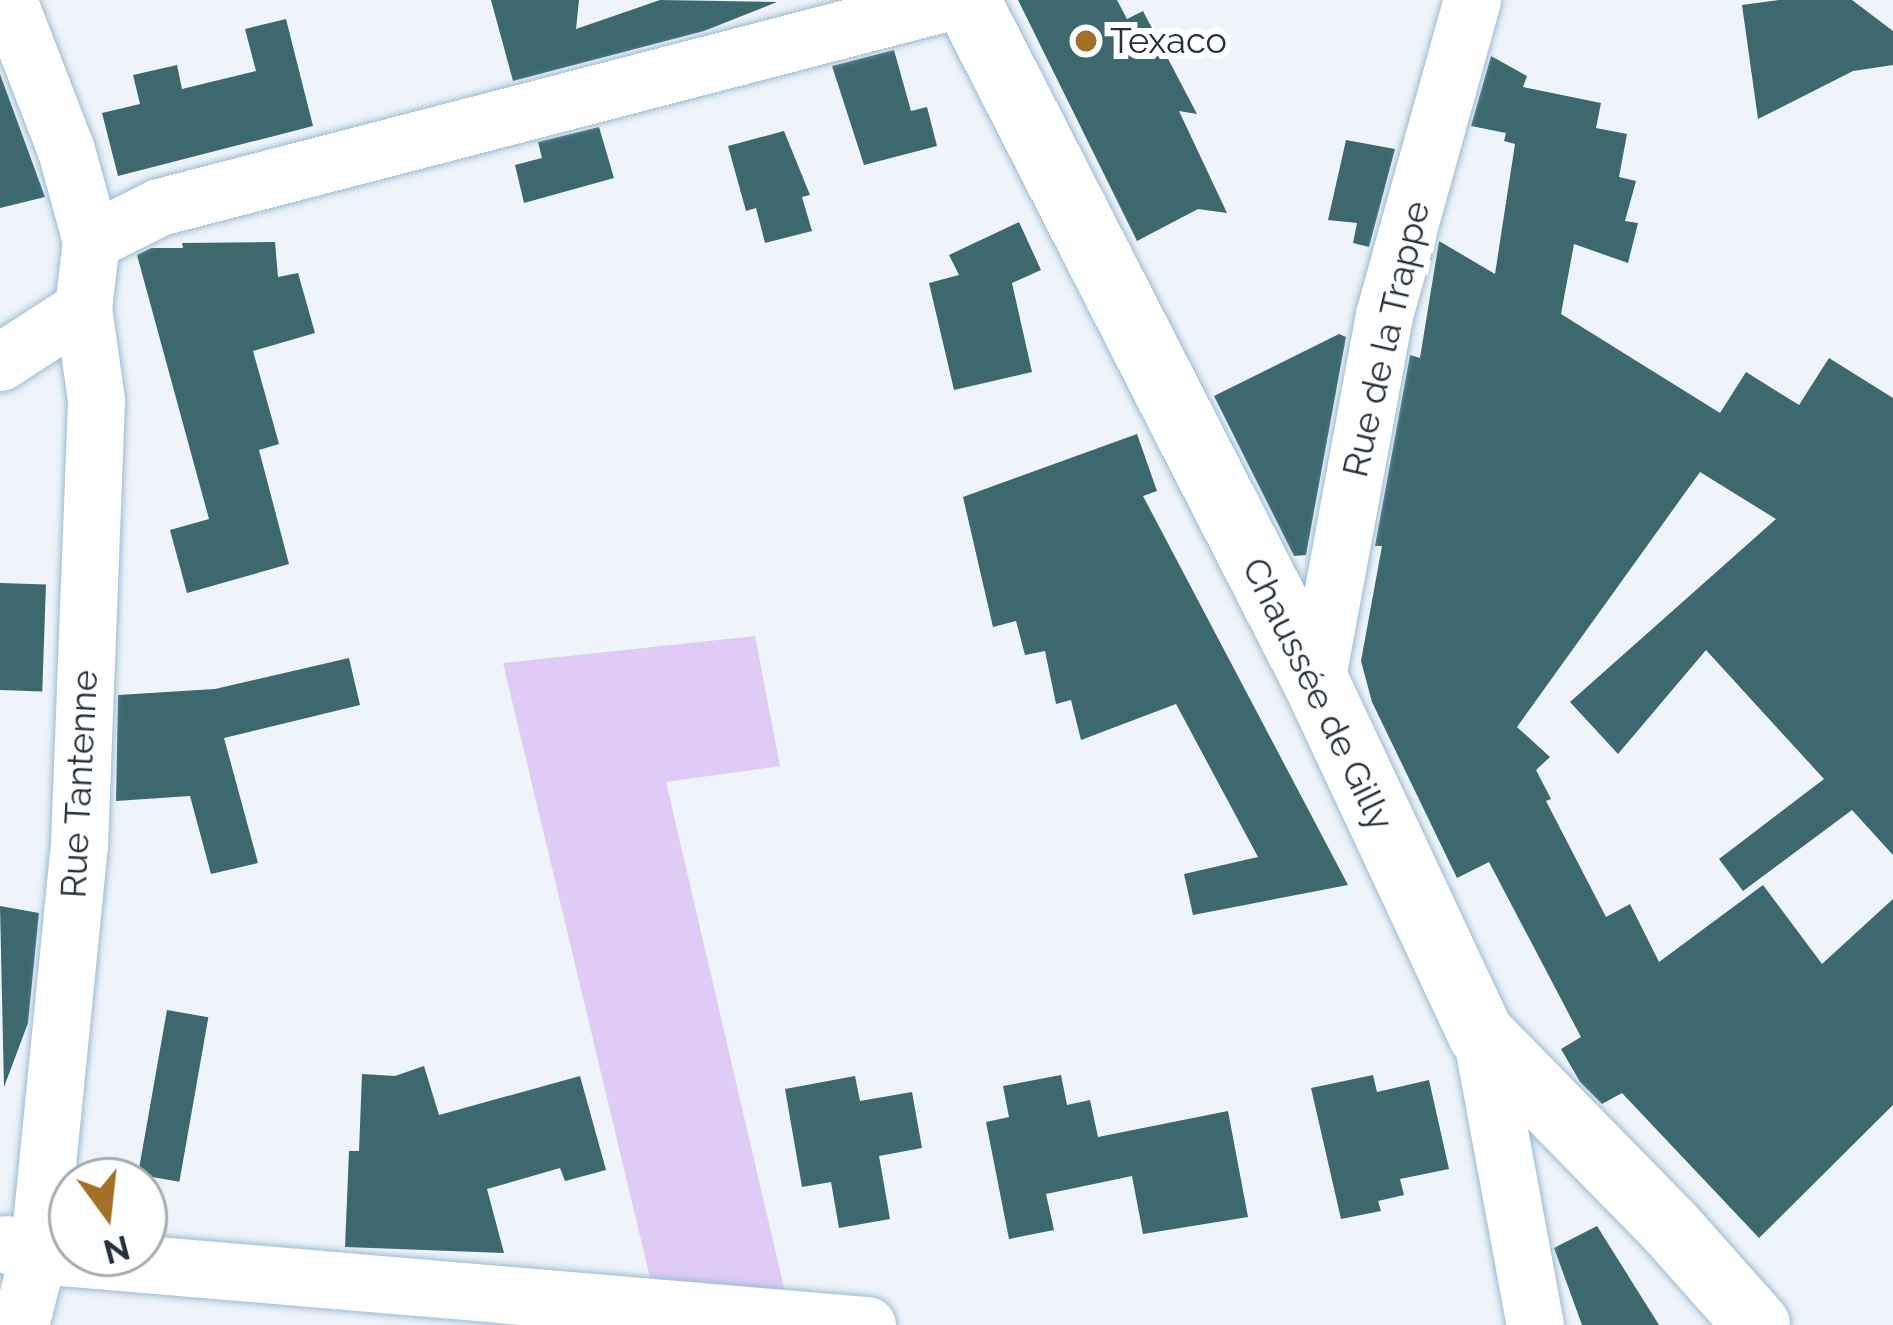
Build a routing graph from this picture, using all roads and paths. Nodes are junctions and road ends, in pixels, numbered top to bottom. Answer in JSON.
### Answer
{"nodes":[{"id":1,"x":8,"y":0,"type":"edge"},
{"id":2,"x":955,"y":0,"type":"edge"},
{"id":3,"x":967,"y":0,"type":"edge"},
{"id":4,"x":1472,"y":0,"type":"edge"},
{"id":5,"x":92,"y":241,"type":"junction"},
{"id":6,"x":83,"y":308,"type":"junction"},
{"id":7,"x":0,"y":362,"type":"edge"},
{"id":8,"x":1316,"y":682,"type":"junction"},
{"id":9,"x":1480,"y":1034,"type":"junction"},
{"id":10,"x":19,"y":1249,"type":"edge"},
{"id":11,"x":20,"y":1325,"type":"edge"},
{"id":12,"x":867,"y":1325,"type":"edge"},
{"id":13,"x":1535,"y":1325,"type":"edge"},
{"id":14,"x":1757,"y":1325,"type":"edge"}],
"edges":[{"from":1,"to":5,"type":"street","name":"Rue Tantenne"},
{"from":2,"to":5,"type":"street"},
{"from":3,"to":8,"type":"main road","name":"Chaussée de Gilly"},
{"from":4,"to":8,"type":"street","name":"Rue de la Trappe"},
{"from":5,"to":6,"type":"street","name":"Rue Tantenne"},
{"from":6,"to":7,"type":"street"},
{"from":6,"to":10,"type":"street","name":"Rue Tantenne"},
{"from":8,"to":9,"type":"main road","name":"Chaussée de Gilly"},
{"from":9,"to":13,"type":"street"},
{"from":9,"to":14,"type":"main road","name":"Chaussée de Gilly"},
{"from":10,"to":11,"type":"street","name":"Rue Tantenne"},
{"from":10,"to":12,"type":"street"}]}
